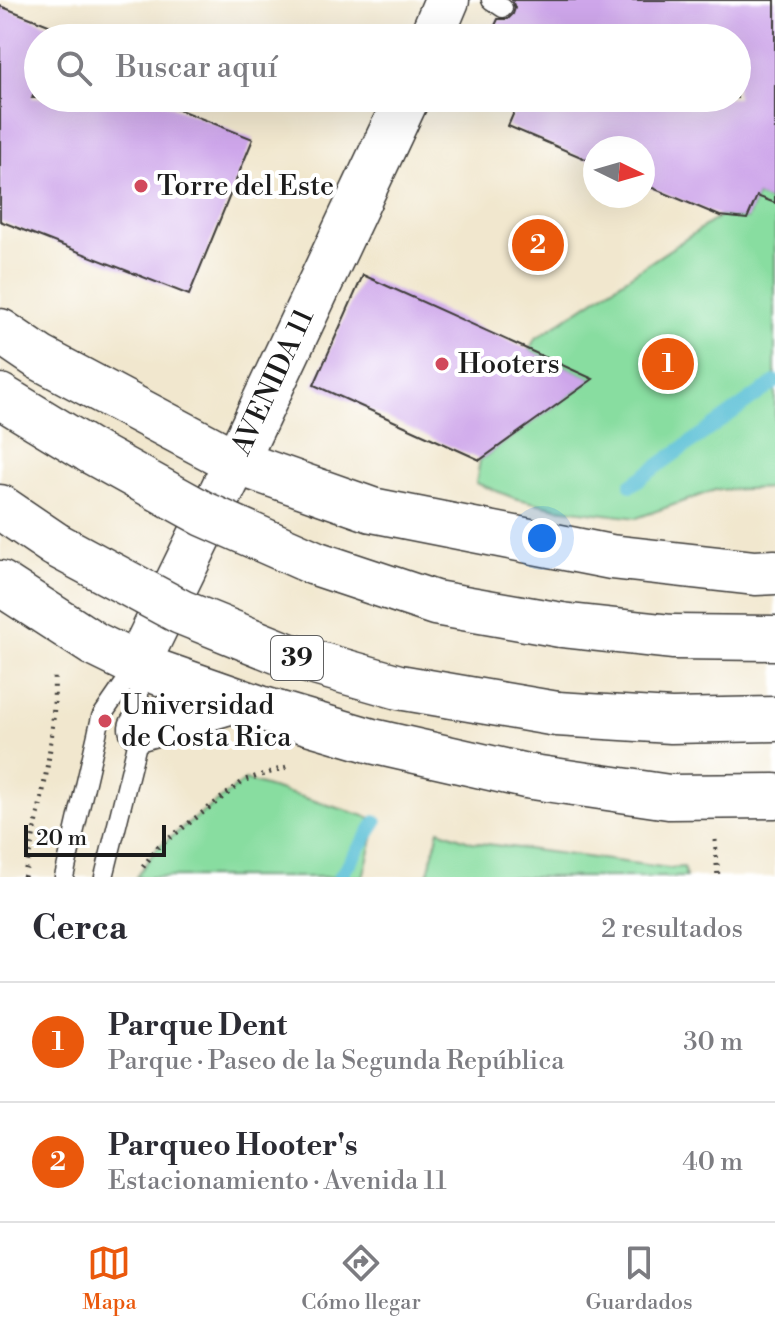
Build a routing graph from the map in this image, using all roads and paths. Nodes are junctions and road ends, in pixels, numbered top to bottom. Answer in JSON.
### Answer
{"nodes":[{"id":1,"x":447,"y":0,"type":"edge"},
{"id":2,"x":437,"y":24,"type":"edge"},
{"id":3,"x":400,"y":112,"type":"edge"},
{"id":4,"x":0,"y":331,"type":"edge"},
{"id":5,"x":0,"y":396,"type":"edge"},
{"id":6,"x":236,"y":462,"type":"junction"},
{"id":7,"x":0,"y":507,"type":"edge"},
{"id":8,"x":775,"y":572,"type":"edge"},
{"id":9,"x":0,"y":583,"type":"edge"},
{"id":10,"x":775,"y":638,"type":"edge"},
{"id":11,"x":137,"y":665,"type":"junction"},
{"id":12,"x":236,"y":700,"type":"junction"},
{"id":13,"x":775,"y":719,"type":"edge"},
{"id":14,"x":141,"y":728,"type":"junction"},
{"id":15,"x":301,"y":763,"type":"dead end"},
{"id":16,"x":775,"y":796,"type":"edge"},
{"id":17,"x":715,"y":839,"type":"dead end"},
{"id":18,"x":64,"y":877,"type":"edge"},
{"id":19,"x":104,"y":877,"type":"edge"},
{"id":20,"x":136,"y":877,"type":"edge"},
{"id":21,"x":718,"y":877,"type":"edge"}],
"edges":[{"from":1,"to":2,"type":"main road"},
{"from":3,"to":6,"type":"main road","name":"AVENIDA 11"},
{"from":4,"to":6,"type":"main road"},
{"from":5,"to":10,"type":"main road","bridge":true},
{"from":6,"to":8,"type":"main road"},
{"from":6,"to":11,"type":"main road","name":"AVENIDA 11"},
{"from":7,"to":13,"type":"main road","number":"39","bridge":true},
{"from":9,"to":11,"type":"main road"},
{"from":11,"to":12,"type":"main road"},
{"from":11,"to":14,"type":"lane"},
{"from":11,"to":18,"type":"lane"},
{"from":12,"to":14,"type":"main road"},
{"from":12,"to":16,"type":"main road"},
{"from":14,"to":19,"type":"lane"},
{"from":15,"to":20,"type":"path"},
{"from":17,"to":21,"type":"path"}]}
